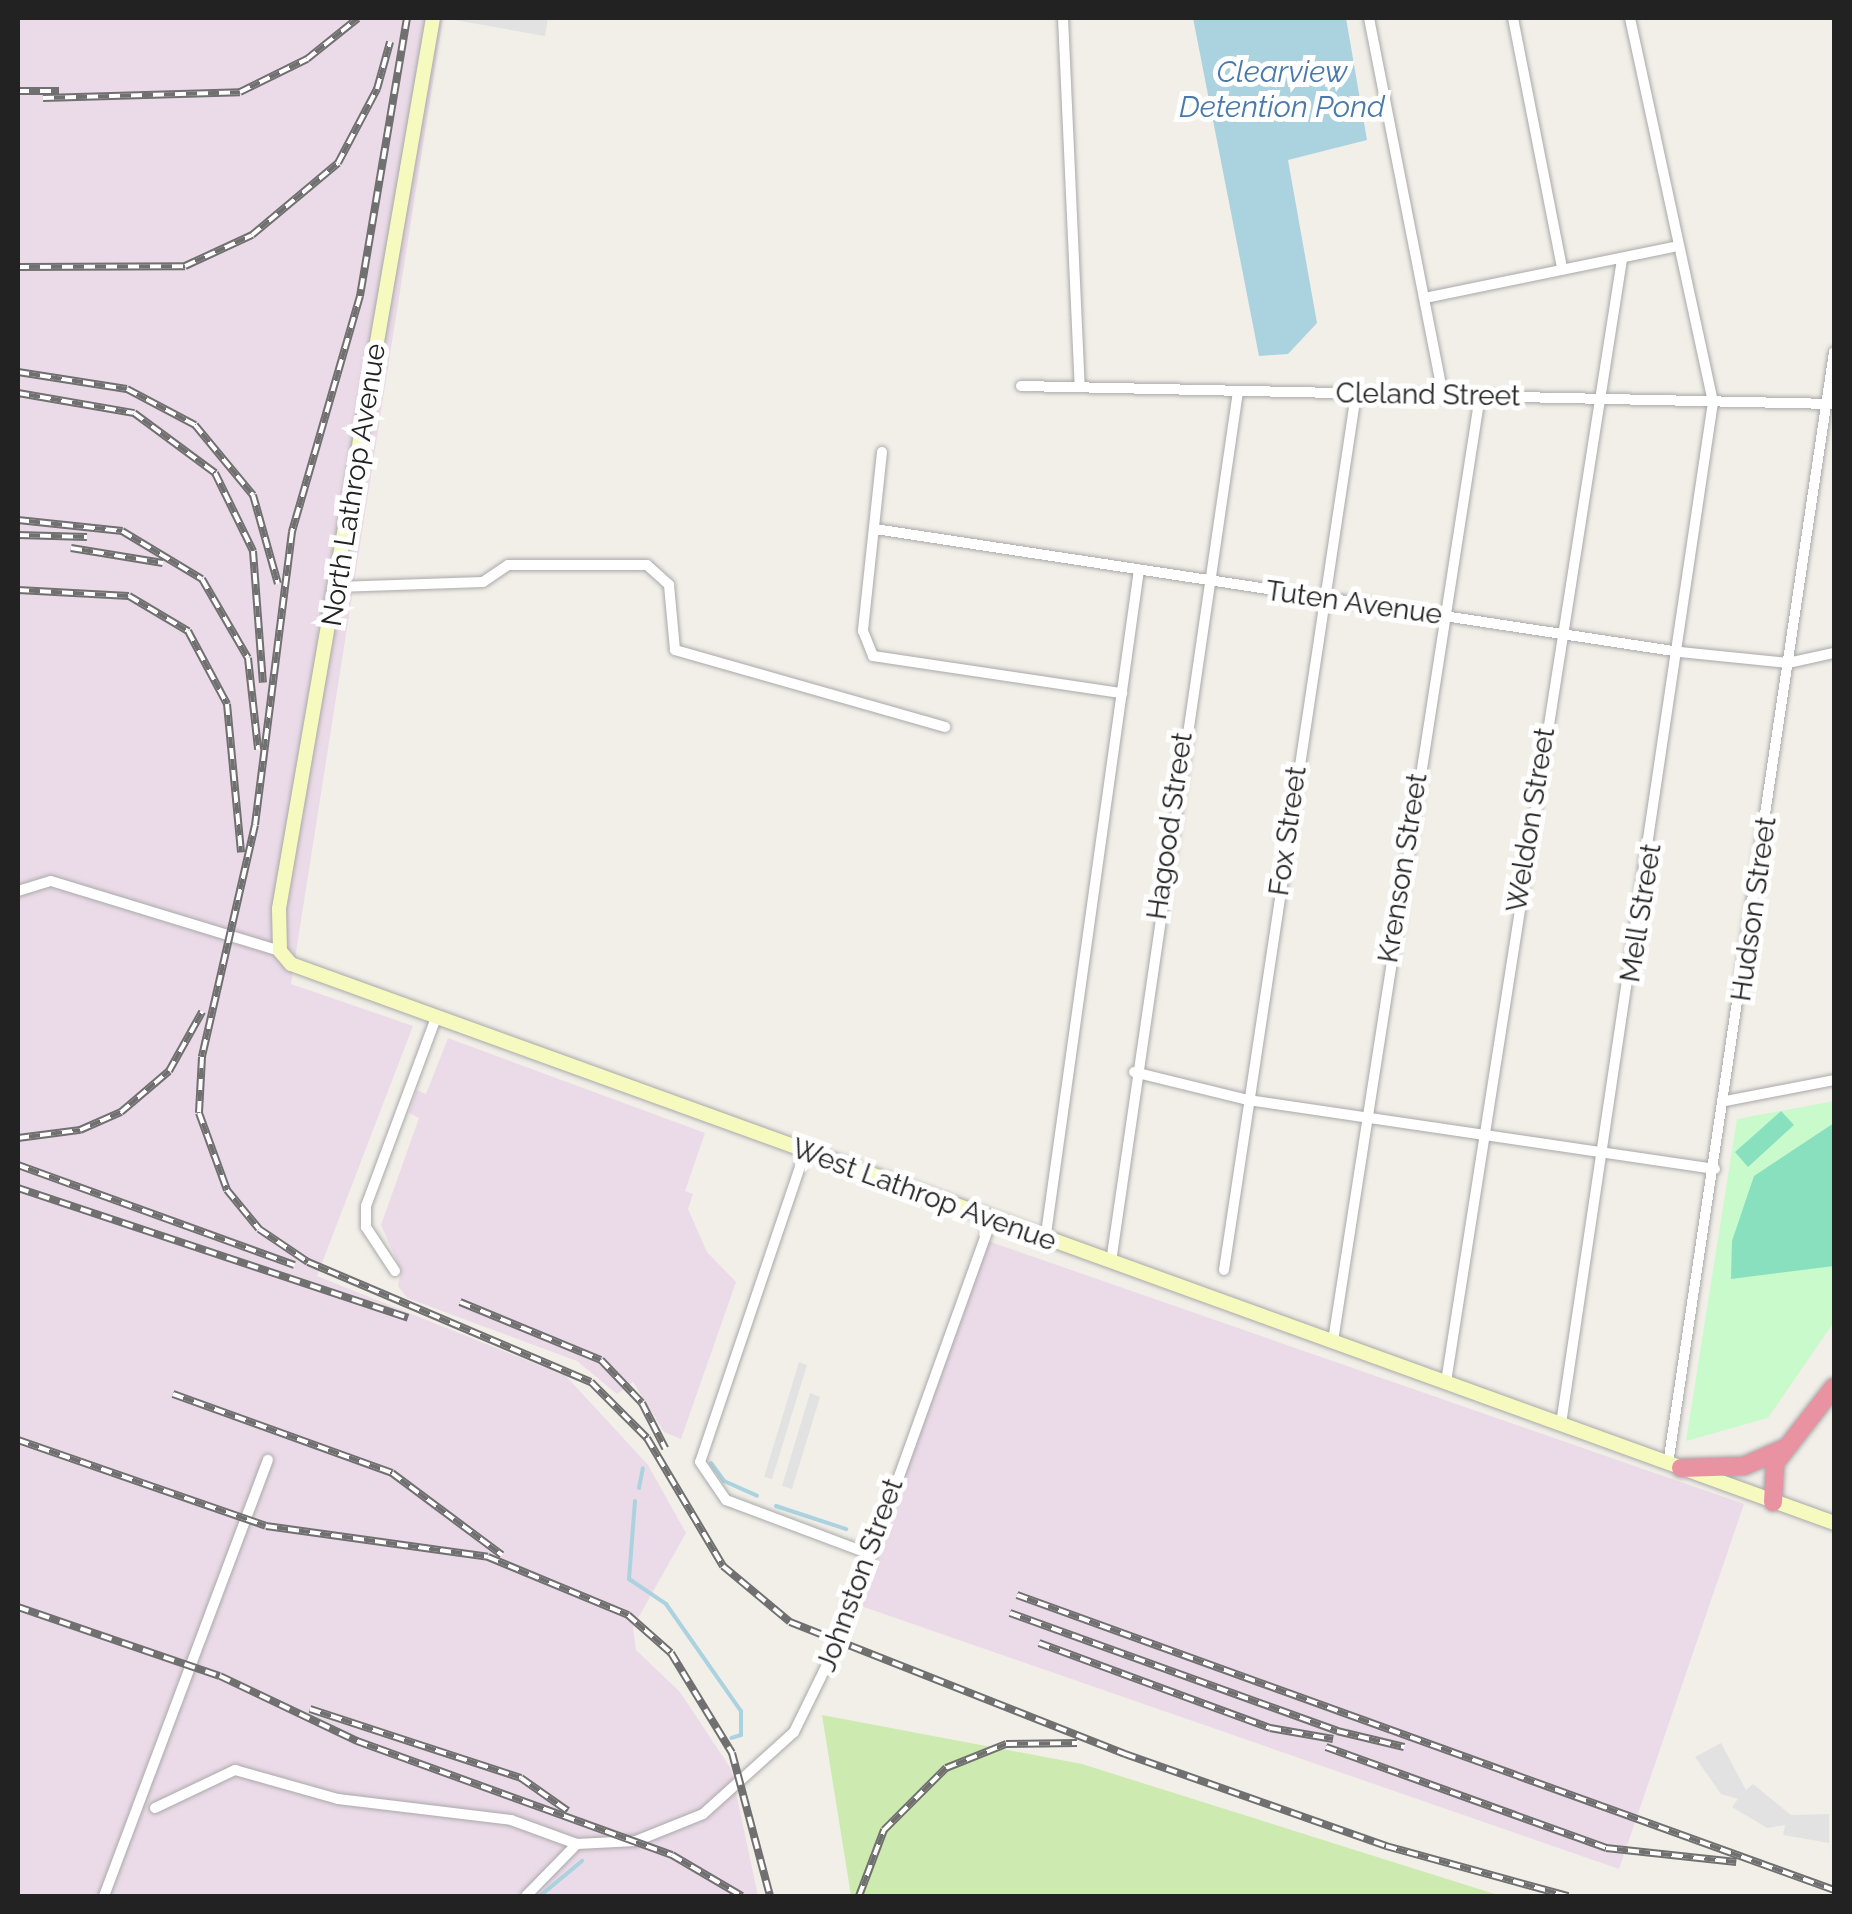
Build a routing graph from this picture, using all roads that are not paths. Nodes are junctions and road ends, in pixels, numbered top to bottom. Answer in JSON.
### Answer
{"nodes":[{"id":1,"x":432,"y":18,"type":"edge"},
{"id":2,"x":1064,"y":18,"type":"edge"},
{"id":3,"x":1369,"y":18,"type":"edge"},
{"id":4,"x":1514,"y":18,"type":"edge"},
{"id":5,"x":1630,"y":18,"type":"edge"},
{"id":6,"x":1674,"y":247,"type":"junction"},
{"id":7,"x":1622,"y":259,"type":"junction"},
{"id":8,"x":1562,"y":267,"type":"junction"},
{"id":9,"x":1425,"y":298,"type":"junction"},
{"id":10,"x":1834,"y":352,"type":"edge"},
{"id":11,"x":1021,"y":386,"type":"dead end"},
{"id":12,"x":1080,"y":388,"type":"junction"},
{"id":13,"x":1238,"y":391,"type":"junction"},
{"id":14,"x":1356,"y":394,"type":"junction"},
{"id":15,"x":1443,"y":396,"type":"junction"},
{"id":16,"x":1480,"y":396,"type":"junction"},
{"id":17,"x":1595,"y":399,"type":"junction"},
{"id":18,"x":1713,"y":402,"type":"junction"},
{"id":19,"x":1831,"y":404,"type":"edge"},
{"id":20,"x":882,"y":452,"type":"dead end"},
{"id":21,"x":874,"y":528,"type":"junction"},
{"id":22,"x":1140,"y":570,"type":"junction"},
{"id":23,"x":1206,"y":580,"type":"junction"},
{"id":24,"x":337,"y":587,"type":"junction"},
{"id":25,"x":1322,"y":599,"type":"junction"},
{"id":26,"x":1442,"y":616,"type":"junction"},
{"id":27,"x":1560,"y":634,"type":"junction"},
{"id":28,"x":1680,"y":652,"type":"junction"},
{"id":29,"x":1834,"y":653,"type":"edge"},
{"id":30,"x":1788,"y":664,"type":"junction"},
{"id":31,"x":1122,"y":693,"type":"junction"},
{"id":32,"x":945,"y":727,"type":"dead end"},
{"id":33,"x":18,"y":891,"type":"edge"},
{"id":34,"x":280,"y":952,"type":"junction"},
{"id":35,"x":436,"y":1018,"type":"junction"},
{"id":36,"x":1134,"y":1072,"type":"junction"},
{"id":37,"x":1834,"y":1080,"type":"edge"},
{"id":38,"x":1248,"y":1100,"type":"junction"},
{"id":39,"x":1726,"y":1101,"type":"junction"},
{"id":40,"x":1364,"y":1114,"type":"junction"},
{"id":41,"x":1481,"y":1131,"type":"junction"},
{"id":42,"x":1605,"y":1148,"type":"junction"},
{"id":43,"x":805,"y":1152,"type":"junction"},
{"id":44,"x":1715,"y":1169,"type":"junction"},
{"id":45,"x":992,"y":1218,"type":"junction"},
{"id":46,"x":1045,"y":1241,"type":"junction"},
{"id":47,"x":1111,"y":1262,"type":"junction"},
{"id":48,"x":396,"y":1270,"type":"dead end"},
{"id":49,"x":1224,"y":1270,"type":"dead end"},
{"id":50,"x":1333,"y":1341,"type":"junction"},
{"id":51,"x":1446,"y":1382,"type":"junction"},
{"id":52,"x":1834,"y":1388,"type":"edge"},
{"id":53,"x":1560,"y":1424,"type":"junction"},
{"id":54,"x":1788,"y":1446,"type":"junction"},
{"id":55,"x":268,"y":1460,"type":"dead end"},
{"id":56,"x":1674,"y":1466,"type":"junction"},
{"id":57,"x":1773,"y":1502,"type":"junction"},
{"id":58,"x":1834,"y":1523,"type":"edge"},
{"id":59,"x":868,"y":1553,"type":"junction"},
{"id":60,"x":155,"y":1808,"type":"dead end"},
{"id":61,"x":577,"y":1844,"type":"junction"},
{"id":62,"x":104,"y":1896,"type":"edge"},
{"id":63,"x":526,"y":1896,"type":"edge"}],
"edges":[{"from":1,"to":24,"type":"street","name":"North Lathrop Avenue"},
{"from":2,"to":12,"type":"street"},
{"from":3,"to":9,"type":"street"},
{"from":4,"to":8,"type":"street"},
{"from":5,"to":6,"type":"street"},
{"from":6,"to":7,"type":"street"},
{"from":6,"to":18,"type":"street"},
{"from":7,"to":8,"type":"street"},
{"from":7,"to":17,"type":"street","name":"Weldon Street"},
{"from":8,"to":9,"type":"street"},
{"from":9,"to":15,"type":"street"},
{"from":10,"to":19,"type":"street","name":"Hudson Street"},
{"from":11,"to":12,"type":"street","name":"Cleland Street"},
{"from":12,"to":13,"type":"street","name":"Cleland Street"},
{"from":13,"to":14,"type":"street","name":"Cleland Street"},
{"from":13,"to":23,"type":"street","name":"Hagood Street"},
{"from":14,"to":15,"type":"street","name":"Cleland Street"},
{"from":14,"to":25,"type":"street","name":"Fox Street"},
{"from":15,"to":16,"type":"street","name":"Cleland Street"},
{"from":16,"to":17,"type":"street","name":"Cleland Street"},
{"from":16,"to":26,"type":"street","name":"Krenson Street"},
{"from":17,"to":18,"type":"street","name":"Cleland Street"},
{"from":17,"to":27,"type":"street","name":"Weldon Street"},
{"from":18,"to":19,"type":"street","name":"Cleland Street"},
{"from":18,"to":28,"type":"street","name":"Mell Street"},
{"from":19,"to":30,"type":"street","name":"Hudson Street"},
{"from":20,"to":21,"type":"street"},
{"from":21,"to":22,"type":"street","name":"Tuten Avenue"},
{"from":21,"to":31,"type":"street"},
{"from":22,"to":23,"type":"street","name":"Tuten Avenue"},
{"from":22,"to":31,"type":"street"},
{"from":23,"to":25,"type":"street","name":"Tuten Avenue"},
{"from":23,"to":36,"type":"street","name":"Hagood Street"},
{"from":24,"to":32,"type":"street"},
{"from":24,"to":34,"type":"street","name":"North Lathrop Avenue"},
{"from":25,"to":26,"type":"street","name":"Tuten Avenue"},
{"from":25,"to":38,"type":"street","name":"Fox Street"},
{"from":26,"to":27,"type":"street","name":"Tuten Avenue"},
{"from":26,"to":40,"type":"street","name":"Krenson Street"},
{"from":27,"to":28,"type":"street","name":"Tuten Avenue"},
{"from":27,"to":41,"type":"street","name":"Weldon Street"},
{"from":28,"to":30,"type":"street","name":"Tuten Avenue"},
{"from":28,"to":42,"type":"street","name":"Mell Street"},
{"from":29,"to":30,"type":"street","name":"Tuten Avenue"},
{"from":30,"to":39,"type":"street","name":"Hudson Street"},
{"from":31,"to":46,"type":"street"},
{"from":33,"to":34,"type":"street","name":"West Lathrop Avenue"},
{"from":34,"to":35,"type":"street","name":"West Lathrop Avenue"},
{"from":35,"to":43,"type":"street","name":"West Lathrop Avenue"},
{"from":35,"to":48,"type":"street"},
{"from":36,"to":38,"type":"street"},
{"from":36,"to":47,"type":"street","name":"Hagood Street"},
{"from":37,"to":39,"type":"street"},
{"from":38,"to":40,"type":"street"},
{"from":38,"to":49,"type":"street","name":"Fox Street"},
{"from":39,"to":44,"type":"street","name":"Hudson Street"},
{"from":40,"to":41,"type":"street"},
{"from":40,"to":50,"type":"street","name":"Krenson Street"},
{"from":41,"to":42,"type":"street"},
{"from":41,"to":51,"type":"street","name":"Weldon Street"},
{"from":42,"to":44,"type":"street"},
{"from":42,"to":53,"type":"street","name":"Mell Street"},
{"from":43,"to":45,"type":"street","name":"West Lathrop Avenue"},
{"from":43,"to":59,"type":"street"},
{"from":44,"to":56,"type":"street","name":"Hudson Street"},
{"from":45,"to":46,"type":"street","name":"West Lathrop Avenue"},
{"from":45,"to":59,"type":"street","name":"Johnston Street"},
{"from":46,"to":47,"type":"street","name":"West Lathrop Avenue"},
{"from":47,"to":50,"type":"street","name":"West Lathrop Avenue"},
{"from":50,"to":51,"type":"street","name":"West Lathrop Avenue"},
{"from":51,"to":53,"type":"street","name":"West Lathrop Avenue"},
{"from":52,"to":54,"type":"highway"},
{"from":53,"to":56,"type":"street","name":"West Lathrop Avenue"},
{"from":54,"to":56,"type":"highway"},
{"from":54,"to":57,"type":"highway"},
{"from":55,"to":62,"type":"street"},
{"from":56,"to":57,"type":"street","name":"West Lathrop Avenue"},
{"from":57,"to":58,"type":"street","name":"West Lathrop Avenue"},
{"from":59,"to":61,"type":"street","name":"Johnston Street"},
{"from":60,"to":61,"type":"street"},
{"from":61,"to":63,"type":"street"}]}
